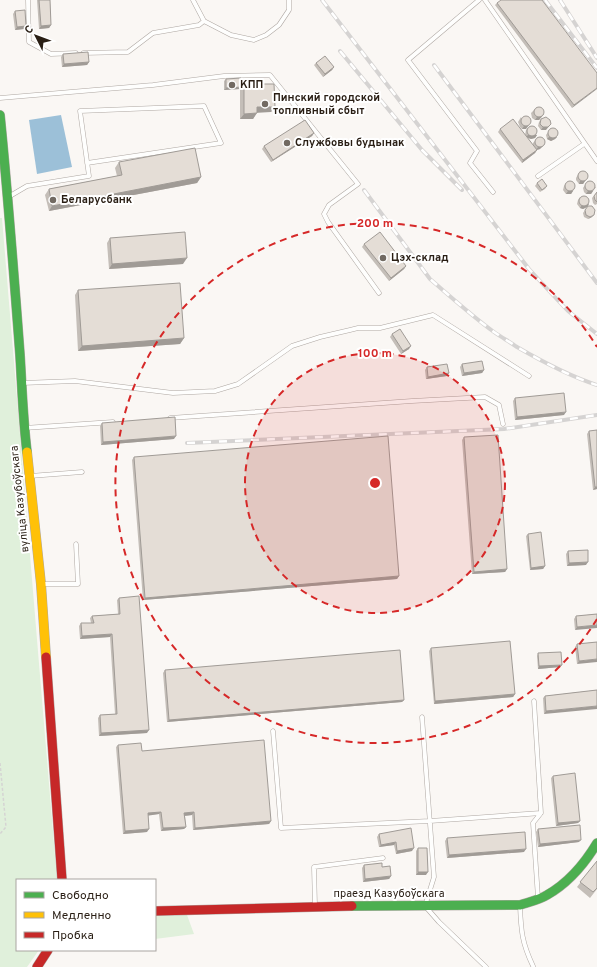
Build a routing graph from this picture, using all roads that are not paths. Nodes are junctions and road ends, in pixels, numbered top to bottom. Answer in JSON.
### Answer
{"nodes":[{"id":1,"x":28,"y":0,"type":"edge"},
{"id":2,"x":193,"y":0,"type":"edge"},
{"id":3,"x":290,"y":0,"type":"edge"},
{"id":4,"x":480,"y":0,"type":"edge"},
{"id":5,"x":485,"y":0,"type":"edge"},
{"id":6,"x":204,"y":21,"type":"junction"},
{"id":7,"x":0,"y":98,"type":"edge"},
{"id":8,"x":0,"y":115,"type":"edge"},
{"id":9,"x":584,"y":144,"type":"junction"},
{"id":10,"x":597,"y":161,"type":"edge"},
{"id":11,"x":87,"y":163,"type":"junction"},
{"id":12,"x":538,"y":176,"type":"dead end"},
{"id":13,"x":493,"y":192,"type":"dead end"},
{"id":14,"x":8,"y":197,"type":"junction"},
{"id":15,"x":379,"y":293,"type":"dead end"},
{"id":16,"x":529,"y":376,"type":"dead end"},
{"id":17,"x":22,"y":383,"type":"junction"},
{"id":18,"x":167,"y":418,"type":"edge"},
{"id":19,"x":119,"y":422,"type":"edge"},
{"id":20,"x":503,"y":424,"type":"dead end"},
{"id":21,"x":24,"y":428,"type":"junction"},
{"id":22,"x":82,"y":472,"type":"dead end"},
{"id":23,"x":30,"y":476,"type":"junction"},
{"id":24,"x":76,"y":544,"type":"dead end"},
{"id":25,"x":41,"y":584,"type":"junction"},
{"id":26,"x":534,"y":701,"type":"dead end"},
{"id":27,"x":422,"y":716,"type":"dead end"},
{"id":28,"x":273,"y":731,"type":"dead end"},
{"id":29,"x":541,"y":813,"type":"junction"},
{"id":30,"x":430,"y":821,"type":"junction"},
{"id":31,"x":597,"y":843,"type":"edge"},
{"id":32,"x":383,"y":858,"type":"dead end"},
{"id":33,"x":62,"y":879,"type":"edge"},
{"id":34,"x":538,"y":898,"type":"junction"},
{"id":35,"x":520,"y":905,"type":"junction"},
{"id":36,"x":425,"y":906,"type":"junction"},
{"id":37,"x":315,"y":907,"type":"junction"},
{"id":38,"x":156,"y":911,"type":"edge"},
{"id":39,"x":47,"y":951,"type":"edge"},
{"id":40,"x":533,"y":966,"type":"dead end"},
{"id":41,"x":37,"y":967,"type":"edge"},
{"id":42,"x":486,"y":967,"type":"edge"}],
"edges":[{"from":1,"to":6,"type":"lane"},
{"from":2,"to":6,"type":"lane"},
{"from":3,"to":6,"type":"lane"},
{"from":4,"to":13,"type":"lane"},
{"from":5,"to":9,"type":"lane"},
{"from":7,"to":15,"type":"lane"},
{"from":8,"to":14,"type":"street","name":"вуліца Казубоўскага"},
{"from":9,"to":10,"type":"lane"},
{"from":9,"to":12,"type":"lane"},
{"from":11,"to":11,"type":"lane"},
{"from":11,"to":14,"type":"lane"},
{"from":14,"to":17,"type":"street","name":"вуліца Казубоўскага"},
{"from":16,"to":17,"type":"lane"},
{"from":17,"to":21,"type":"street","name":"вуліца Казубоўскага"},
{"from":18,"to":20,"type":"lane"},
{"from":19,"to":21,"type":"lane"},
{"from":21,"to":23,"type":"street","name":"вуліца Казубоўскага"},
{"from":22,"to":23,"type":"lane"},
{"from":23,"to":25,"type":"street","name":"вуліца Казубоўскага"},
{"from":24,"to":25,"type":"lane"},
{"from":25,"to":33,"type":"street","name":"вуліца Казубоўскага"},
{"from":26,"to":29,"type":"lane"},
{"from":27,"to":30,"type":"lane"},
{"from":28,"to":30,"type":"lane"},
{"from":29,"to":30,"type":"lane"},
{"from":29,"to":34,"type":"lane"},
{"from":30,"to":36,"type":"lane"},
{"from":31,"to":34,"type":"street","name":"праезд Казубоўскага"},
{"from":32,"to":37,"type":"lane"},
{"from":34,"to":35,"type":"street","name":"праезд Казубоўскага"},
{"from":35,"to":36,"type":"street","name":"праезд Казубоўскага"},
{"from":35,"to":40,"type":"lane"},
{"from":36,"to":37,"type":"street","name":"праезд Казубоўскага"},
{"from":36,"to":42,"type":"lane"},
{"from":37,"to":38,"type":"street","name":"праезд Казубоўскага"},
{"from":39,"to":41,"type":"street"}]}
